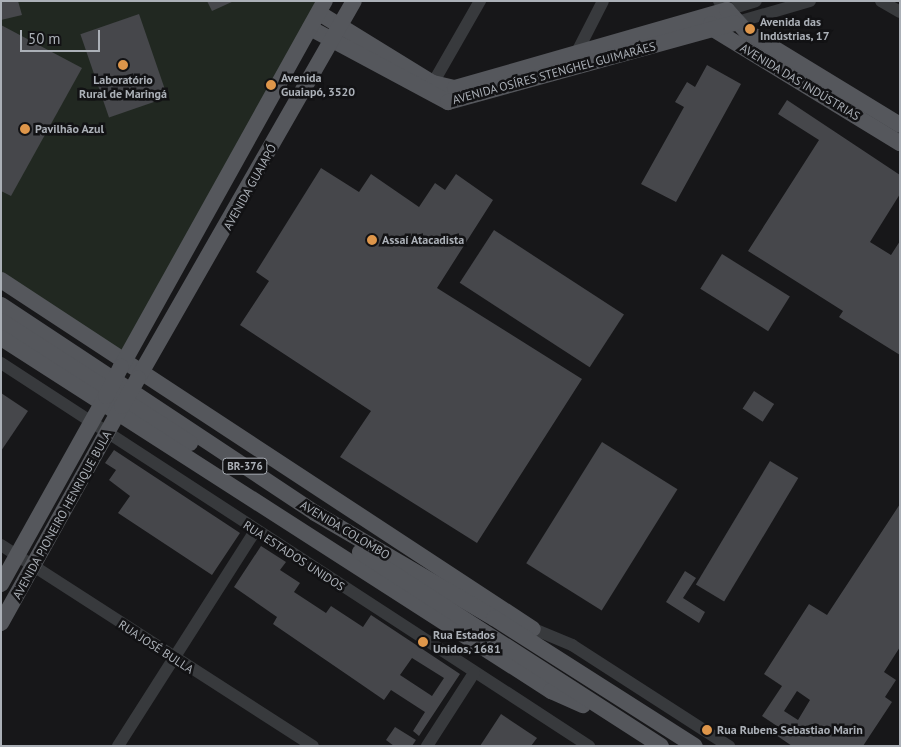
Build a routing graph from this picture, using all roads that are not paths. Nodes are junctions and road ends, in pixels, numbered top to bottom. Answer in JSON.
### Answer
{"nodes":[{"id":1,"x":354,"y":1,"type":"edge"},
{"id":2,"x":480,"y":1,"type":"edge"},
{"id":3,"x":603,"y":1,"type":"edge"},
{"id":4,"x":756,"y":1,"type":"edge"},
{"id":5,"x":810,"y":1,"type":"edge"},
{"id":6,"x":881,"y":1,"type":"edge"},
{"id":7,"x":322,"y":7,"type":"edge"},
{"id":8,"x":900,"y":12,"type":"edge"},
{"id":9,"x":720,"y":13,"type":"edge"},
{"id":10,"x":340,"y":26,"type":"junction"},
{"id":11,"x":310,"y":28,"type":"junction"},
{"id":12,"x":331,"y":41,"type":"junction"},
{"id":13,"x":576,"y":54,"type":"junction"},
{"id":14,"x":433,"y":83,"type":"junction"},
{"id":15,"x":900,"y":125,"type":"edge"},
{"id":16,"x":900,"y":143,"type":"edge"},
{"id":17,"x":240,"y":153,"type":"junction"},
{"id":18,"x":261,"y":167,"type":"junction"},
{"id":19,"x":1,"y":280,"type":"edge"},
{"id":20,"x":1,"y":305,"type":"edge"},
{"id":21,"x":1,"y":321,"type":"edge"},
{"id":22,"x":1,"y":338,"type":"edge"},
{"id":23,"x":123,"y":363,"type":"junction"},
{"id":24,"x":1,"y":364,"type":"edge"},
{"id":25,"x":140,"y":374,"type":"junction"},
{"id":26,"x":104,"y":400,"type":"junction"},
{"id":27,"x":120,"y":410,"type":"junction"},
{"id":28,"x":90,"y":425,"type":"junction"},
{"id":29,"x":106,"y":435,"type":"junction"},
{"id":30,"x":256,"y":531,"type":"junction"},
{"id":31,"x":1,"y":545,"type":"edge"},
{"id":32,"x":17,"y":556,"type":"junction"},
{"id":33,"x":32,"y":566,"type":"junction"},
{"id":34,"x":1,"y":584,"type":"edge"},
{"id":35,"x":1,"y":622,"type":"edge"},
{"id":36,"x":529,"y":626,"type":"junction"},
{"id":37,"x":172,"y":657,"type":"junction"},
{"id":38,"x":474,"y":673,"type":"junction"},
{"id":39,"x":645,"y":712,"type":"junction"},
{"id":40,"x":633,"y":728,"type":"junction"},
{"id":41,"x":118,"y":746,"type":"edge"},
{"id":42,"x":313,"y":746,"type":"edge"},
{"id":43,"x":427,"y":746,"type":"edge"},
{"id":44,"x":589,"y":746,"type":"edge"},
{"id":45,"x":661,"y":746,"type":"edge"},
{"id":46,"x":695,"y":746,"type":"edge"},
{"id":47,"x":729,"y":746,"type":"edge"}],
"edges":[{"from":1,"to":10,"type":"main road","name":"AVENIDA GUAIAPÓ"},
{"from":2,"to":14,"type":"street"},
{"from":3,"to":13,"type":"street"},
{"from":4,"to":9,"type":"street","name":"AVENIDA OSÍRES STENGHEL GUIMARÃES"},
{"from":5,"to":9,"type":"street","name":"AVENIDA OSÍRES STENGHEL GUIMARÃES"},
{"from":6,"to":8,"type":"street"},
{"from":7,"to":10,"type":"main road","name":"AVENIDA OSÍRES STENGHEL GUIMARÃES"},
{"from":7,"to":11,"type":"main road","name":"AVENIDA GUAIAPÓ"},
{"from":9,"to":12,"type":"main road","name":"AVENIDA OSÍRES STENGHEL GUIMARÃES"},
{"from":9,"to":13,"type":"main road","name":"AVENIDA OSÍRES STENGHEL GUIMARÃES"},
{"from":9,"to":15,"type":"main road","name":"AVENIDA DAS INDÚSTRIAS"},
{"from":9,"to":16,"type":"main road","name":"AVENIDA DAS INDÚSTRIAS"},
{"from":10,"to":12,"type":"main road","name":"AVENIDA GUAIAPÓ"},
{"from":10,"to":14,"type":"main road","name":"AVENIDA OSÍRES STENGHEL GUIMARÃES"},
{"from":11,"to":12,"type":"main road","name":"AVENIDA OSÍRES STENGHEL GUIMARÃES"},
{"from":11,"to":17,"type":"main road","name":"AVENIDA GUAIAPÓ"},
{"from":12,"to":18,"type":"main road","name":"AVENIDA GUAIAPÓ"},
{"from":13,"to":14,"type":"main road","name":"AVENIDA OSÍRES STENGHEL GUIMARÃES"},
{"from":17,"to":18,"type":"main road"},
{"from":17,"to":23,"type":"main road","name":"AVENIDA GUAIAPÓ"},
{"from":18,"to":25,"type":"main road","name":"AVENIDA GUAIAPÓ"},
{"from":19,"to":23,"type":"main road"},
{"from":20,"to":39,"type":"main road","name":"AVENIDA COLOMBO","number":"BR-376"},
{"from":21,"to":40,"type":"main road","name":"AVENIDA COLOMBO","number":"BR-376"},
{"from":22,"to":26,"type":"main road"},
{"from":23,"to":25,"type":"main road"},
{"from":23,"to":26,"type":"main road","name":"AVENIDA GUAIAPÓ","bridge":true},
{"from":24,"to":28,"type":"street","name":"RUA ESTADOS UNIDOS"},
{"from":25,"to":27,"type":"main road","name":"AVENIDA GUAIAPÓ","bridge":true},
{"from":25,"to":36,"type":"main road"},
{"from":26,"to":27,"type":"main road"},
{"from":26,"to":28,"type":"main road","name":"AVENIDA PIONEIRO HENRIQUE BULA"},
{"from":27,"to":29,"type":"main road","name":"AVENIDA PIONEIRO HENRIQUE BULA"},
{"from":27,"to":40,"type":"main road"},
{"from":28,"to":29,"type":"street","name":"RUA ESTADOS UNIDOS"},
{"from":28,"to":32,"type":"main road","name":"AVENIDA PIONEIRO HENRIQUE BULA"},
{"from":29,"to":30,"type":"street","name":"RUA ESTADOS UNIDOS"},
{"from":29,"to":33,"type":"main road","name":"AVENIDA PIONEIRO HENRIQUE BULA"},
{"from":30,"to":37,"type":"street"},
{"from":30,"to":38,"type":"street","name":"RUA ESTADOS UNIDOS"},
{"from":31,"to":32,"type":"street","name":"RUA JOSÉ BULLA"},
{"from":32,"to":33,"type":"street","name":"RUA JOSÉ BULLA"},
{"from":32,"to":34,"type":"main road","name":"AVENIDA PIONEIRO HENRIQUE BULA"},
{"from":33,"to":35,"type":"main road","name":"AVENIDA PIONEIRO HENRIQUE BULA"},
{"from":33,"to":37,"type":"street","name":"RUA JOSÉ BULLA"},
{"from":36,"to":39,"type":"main road"},
{"from":36,"to":47,"type":"street"},
{"from":37,"to":41,"type":"street"},
{"from":37,"to":42,"type":"street","name":"RUA JOSÉ BULLA"},
{"from":38,"to":43,"type":"street"},
{"from":38,"to":44,"type":"street","name":"RUA ESTADOS UNIDOS"},
{"from":39,"to":46,"type":"main road","name":"AVENIDA COLOMBO","number":"BR-376"},
{"from":40,"to":45,"type":"main road","name":"AVENIDA COLOMBO","number":"BR-376"}]}
